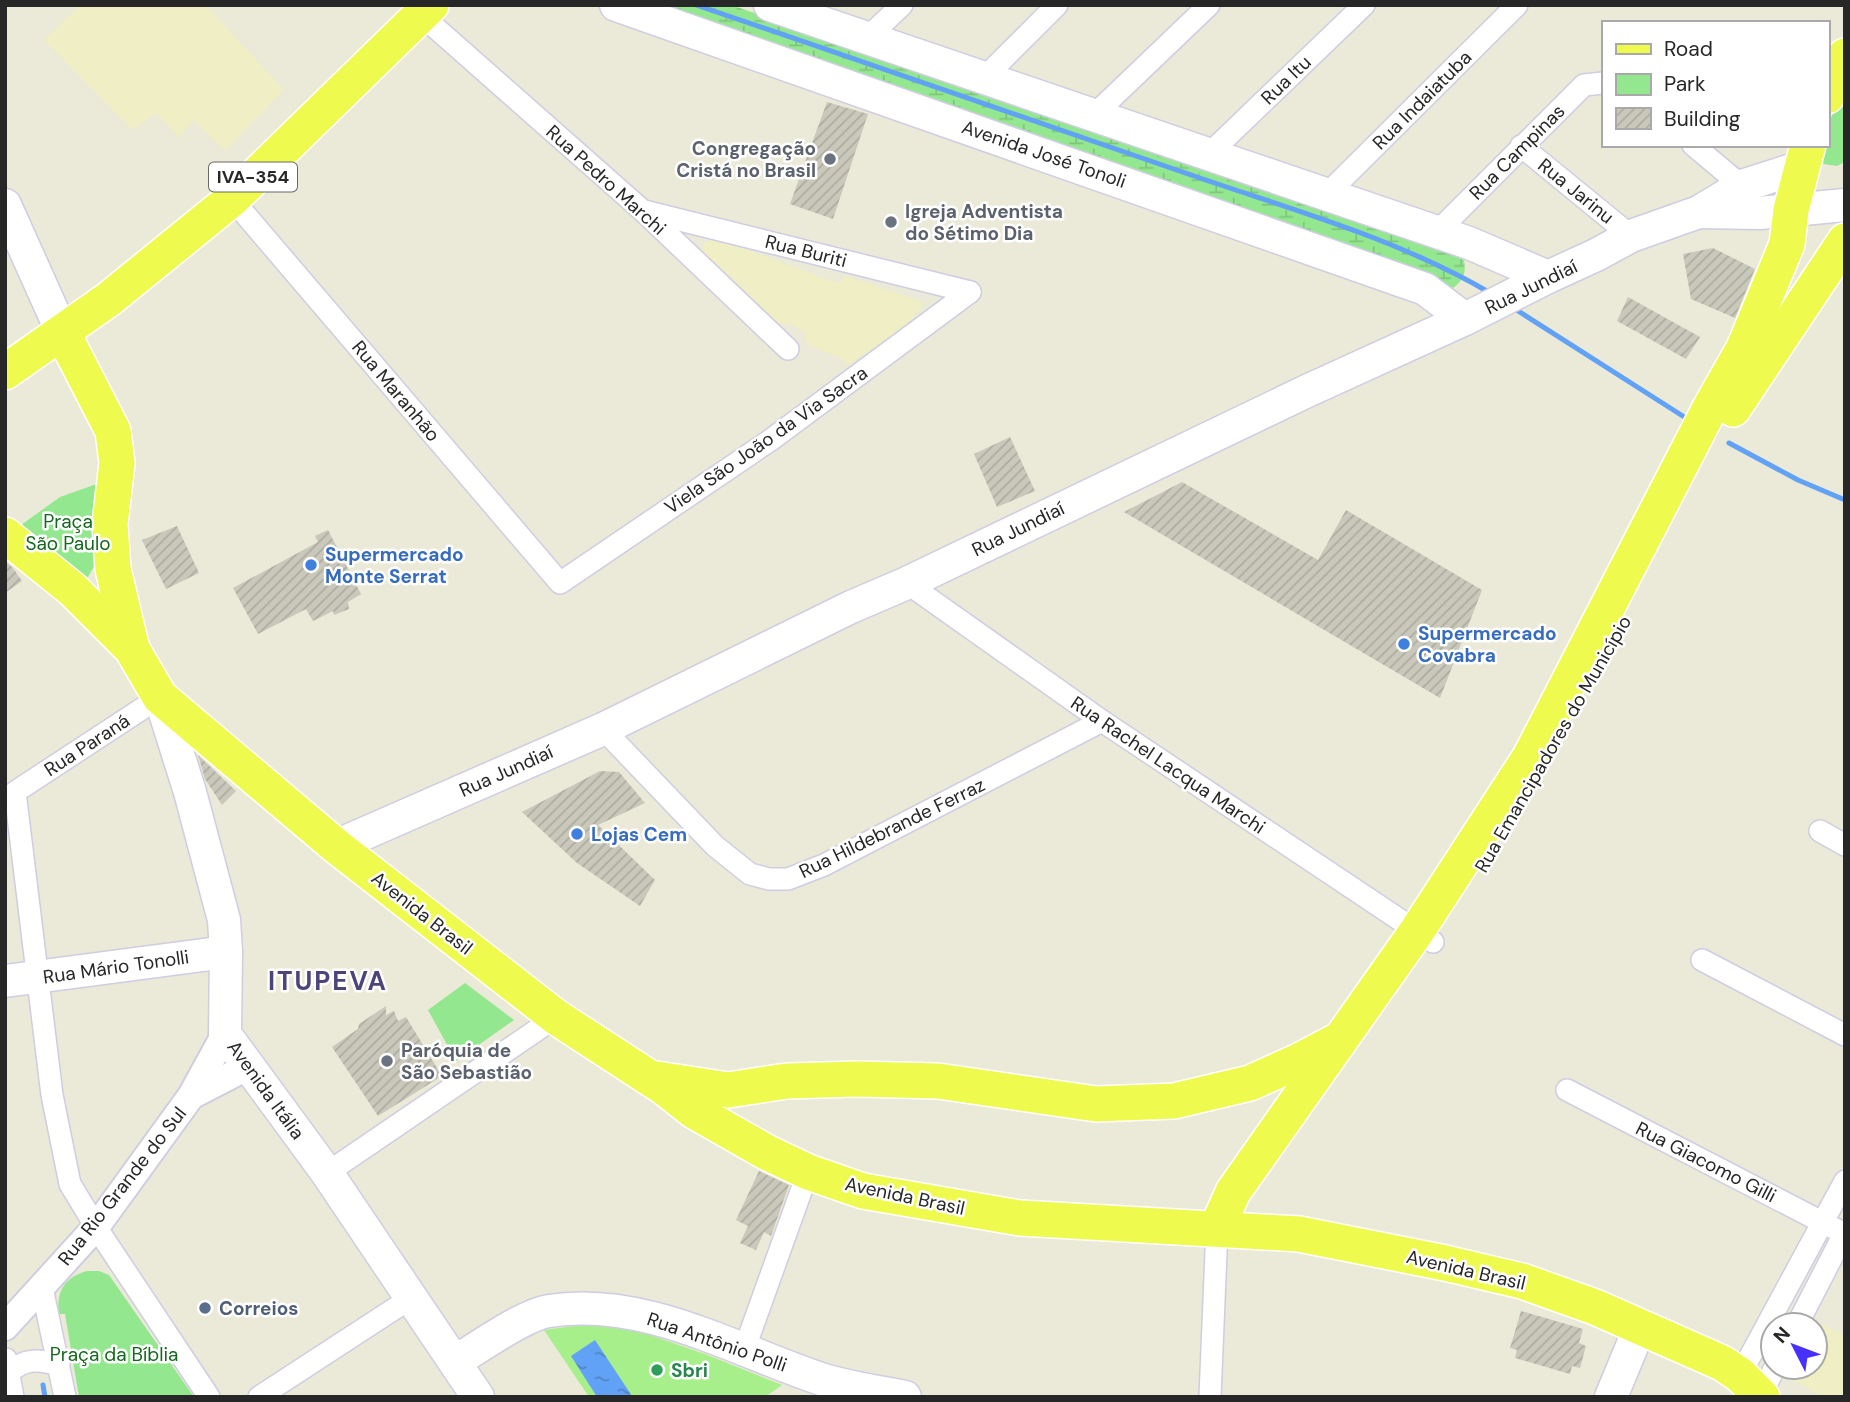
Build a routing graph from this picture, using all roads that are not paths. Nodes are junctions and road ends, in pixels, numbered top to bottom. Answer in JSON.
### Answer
{"nodes":[{"id":1,"x":616,"y":5,"type":"edge"},
{"id":2,"x":771,"y":5,"type":"edge"},
{"id":3,"x":902,"y":5,"type":"edge"},
{"id":4,"x":1058,"y":5,"type":"edge"},
{"id":5,"x":1209,"y":5,"type":"edge"},
{"id":6,"x":1364,"y":5,"type":"edge"},
{"id":7,"x":1517,"y":5,"type":"edge"},
{"id":8,"x":426,"y":10,"type":"edge"},
{"id":9,"x":867,"y":38,"type":"junction"},
{"id":10,"x":1845,"y":56,"type":"edge"},
{"id":11,"x":984,"y":78,"type":"junction"},
{"id":12,"x":1602,"y":83,"type":"edge"},
{"id":13,"x":1829,"y":92,"type":"edge"},
{"id":14,"x":1094,"y":116,"type":"junction"},
{"id":15,"x":1521,"y":146,"type":"junction"},
{"id":16,"x":1695,"y":147,"type":"edge"},
{"id":17,"x":1209,"y":155,"type":"junction"},
{"id":18,"x":1804,"y":156,"type":"edge"},
{"id":19,"x":1742,"y":186,"type":"junction"},
{"id":20,"x":1326,"y":194,"type":"junction"},
{"id":21,"x":232,"y":199,"type":"junction"},
{"id":22,"x":5,"y":205,"type":"edge"},
{"id":23,"x":1845,"y":205,"type":"edge"},
{"id":24,"x":642,"y":210,"type":"junction"},
{"id":25,"x":1791,"y":210,"type":"junction"},
{"id":26,"x":1699,"y":212,"type":"junction"},
{"id":27,"x":1437,"y":232,"type":"junction"},
{"id":28,"x":1631,"y":236,"type":"junction"},
{"id":29,"x":1787,"y":244,"type":"junction"},
{"id":30,"x":1838,"y":253,"type":"edge"},
{"id":31,"x":1494,"y":254,"type":"junction"},
{"id":32,"x":1548,"y":277,"type":"junction"},
{"id":33,"x":970,"y":292,"type":"joint"},
{"id":34,"x":1483,"y":304,"type":"junction"},
{"id":35,"x":62,"y":332,"type":"junction"},
{"id":36,"x":1744,"y":348,"type":"junction"},
{"id":37,"x":788,"y":349,"type":"dead end"},
{"id":38,"x":5,"y":372,"type":"edge"},
{"id":39,"x":1749,"y":386,"type":"junction"},
{"id":40,"x":5,"y":535,"type":"edge"},
{"id":41,"x":113,"y":569,"type":"junction"},
{"id":42,"x":560,"y":583,"type":"joint"},
{"id":43,"x":907,"y":583,"type":"junction"},
{"id":44,"x":72,"y":589,"type":"junction"},
{"id":45,"x":132,"y":649,"type":"junction"},
{"id":46,"x":160,"y":697,"type":"junction"},
{"id":47,"x":1102,"y":721,"type":"junction"},
{"id":48,"x":603,"y":729,"type":"junction"},
{"id":49,"x":1820,"y":831,"type":"dead end"},
{"id":50,"x":1845,"y":845,"type":"edge"},
{"id":51,"x":336,"y":846,"type":"junction"},
{"id":52,"x":1425,"y":937,"type":"junction"},
{"id":53,"x":226,"y":952,"type":"junction"},
{"id":54,"x":1702,"y":960,"type":"dead end"},
{"id":55,"x":37,"y":978,"type":"junction"},
{"id":56,"x":5,"y":981,"type":"edge"},
{"id":57,"x":556,"y":1017,"type":"junction"},
{"id":58,"x":225,"y":1034,"type":"junction"},
{"id":59,"x":1845,"y":1035,"type":"edge"},
{"id":60,"x":1344,"y":1037,"type":"junction"},
{"id":61,"x":249,"y":1066,"type":"junction"},
{"id":62,"x":647,"y":1077,"type":"junction"},
{"id":63,"x":727,"y":1090,"type":"junction"},
{"id":64,"x":1567,"y":1090,"type":"dead end"},
{"id":65,"x":191,"y":1096,"type":"junction"},
{"id":66,"x":743,"y":1138,"type":"junction"},
{"id":67,"x":808,"y":1172,"type":"junction"},
{"id":68,"x":327,"y":1173,"type":"junction"},
{"id":69,"x":1845,"y":1181,"type":"edge"},
{"id":70,"x":1823,"y":1223,"type":"junction"},
{"id":71,"x":96,"y":1227,"type":"junction"},
{"id":72,"x":1226,"y":1229,"type":"junction"},
{"id":73,"x":1844,"y":1234,"type":"edge"},
{"id":74,"x":42,"y":1288,"type":"junction"},
{"id":75,"x":411,"y":1298,"type":"junction"},
{"id":76,"x":1804,"y":1311,"type":"edge"},
{"id":77,"x":5,"y":1327,"type":"edge"},
{"id":78,"x":1654,"y":1333,"type":"junction"},
{"id":79,"x":744,"y":1350,"type":"junction"},
{"id":80,"x":455,"y":1362,"type":"junction"},
{"id":81,"x":7,"y":1365,"type":"edge"},
{"id":82,"x":58,"y":1365,"type":"junction"},
{"id":83,"x":1748,"y":1387,"type":"edge"},
{"id":84,"x":13,"y":1397,"type":"edge"},
{"id":85,"x":65,"y":1397,"type":"edge"},
{"id":86,"x":209,"y":1397,"type":"edge"},
{"id":87,"x":259,"y":1397,"type":"edge"},
{"id":88,"x":478,"y":1397,"type":"edge"},
{"id":89,"x":905,"y":1397,"type":"edge"},
{"id":90,"x":1210,"y":1397,"type":"edge"},
{"id":91,"x":1611,"y":1397,"type":"edge"}],
"edges":[{"from":1,"to":34,"type":"main road","name":"Avenida José Tonoli"},
{"from":2,"to":9,"type":"main road"},
{"from":3,"to":9,"type":"street"},
{"from":4,"to":11,"type":"street"},
{"from":5,"to":14,"type":"street"},
{"from":6,"to":17,"type":"street","name":"Rua Itu"},
{"from":7,"to":20,"type":"street","name":"Rua Indaiatuba"},
{"from":8,"to":21,"type":"main road","number":"IVA-354"},
{"from":8,"to":24,"type":"street","name":"Rua Pedro Marchi"},
{"from":9,"to":11,"type":"main road"},
{"from":10,"to":13,"type":"main road"},
{"from":11,"to":14,"type":"main road"},
{"from":12,"to":15,"type":"street","name":"Rua Campinas"},
{"from":14,"to":17,"type":"main road"},
{"from":15,"to":27,"type":"street","name":"Rua Campinas"},
{"from":15,"to":28,"type":"street","name":"Rua Jarinu"},
{"from":16,"to":19,"type":"street"},
{"from":17,"to":20,"type":"main road"},
{"from":18,"to":19,"type":"main road","name":"Rua Jundiaí"},
{"from":18,"to":25,"type":"main road","name":"Rua Emancipadores do Município"},
{"from":19,"to":26,"type":"main road","name":"Rua Jundiaí"},
{"from":20,"to":27,"type":"main road"},
{"from":21,"to":35,"type":"main road","number":"IVA-354"},
{"from":21,"to":42,"type":"street","name":"Rua Maranhão"},
{"from":22,"to":35,"type":"main road"},
{"from":23,"to":25,"type":"main road","name":"Rua Jundiaí"},
{"from":24,"to":33,"type":"street","name":"Rua Buriti"},
{"from":24,"to":37,"type":"street","name":"Rua Pedro Marchi"},
{"from":25,"to":26,"type":"main road","name":"Rua Jundiaí"},
{"from":25,"to":29,"type":"main road","name":"Rua Emancipadores do Município"},
{"from":26,"to":28,"type":"main road","name":"Rua Jundiaí"},
{"from":27,"to":31,"type":"main road"},
{"from":28,"to":32,"type":"main road","name":"Rua Jundiaí"},
{"from":29,"to":30,"type":"main road"},
{"from":29,"to":36,"type":"main road","name":"Rua Emancipadores do Município"},
{"from":30,"to":39,"type":"main road","name":"Rua Emancipadores do Município"},
{"from":31,"to":32,"type":"main road"},
{"from":31,"to":34,"type":"main road"},
{"from":32,"to":34,"type":"main road","name":"Rua Jundiaí"},
{"from":33,"to":42,"type":"street","name":"Viela São João da Via Sacra"},
{"from":34,"to":43,"type":"main road","name":"Rua Jundiaí"},
{"from":35,"to":38,"type":"main road"},
{"from":35,"to":41,"type":"main road"},
{"from":36,"to":39,"type":"main road"},
{"from":36,"to":52,"type":"main road","name":"Rua Emancipadores do Município"},
{"from":39,"to":52,"type":"main road","name":"Rua Emancipadores do Município"},
{"from":40,"to":44,"type":"main road"},
{"from":41,"to":44,"type":"main road"},
{"from":41,"to":45,"type":"main road"},
{"from":43,"to":47,"type":"street","name":"Rua Rachel Lacqua Marchi"},
{"from":43,"to":48,"type":"main road","name":"Rua Jundiaí"},
{"from":44,"to":45,"type":"main road"},
{"from":45,"to":46,"type":"main road"},
{"from":46,"to":51,"type":"main road","name":"Avenida Brasil"},
{"from":46,"to":53,"type":"main road","name":"Avenida Itália"},
{"from":46,"to":55,"type":"street","name":"Rua Paraná"},
{"from":47,"to":48,"type":"street","name":"Rua Hildebrande Ferraz"},
{"from":47,"to":52,"type":"street","name":"Rua Rachel Lacqua Marchi"},
{"from":48,"to":51,"type":"main road","name":"Rua Jundiaí"},
{"from":49,"to":50,"type":"street"},
{"from":51,"to":57,"type":"main road","name":"Avenida Brasil"},
{"from":52,"to":60,"type":"main road","name":"Rua Emancipadores do Município"},
{"from":52,"to":72,"type":"main road","name":"Rua Emancipadores do Município"},
{"from":53,"to":55,"type":"main road","name":"Rua Mário Tonolli"},
{"from":53,"to":58,"type":"main road","name":"Avenida Itália"},
{"from":54,"to":59,"type":"street"},
{"from":55,"to":56,"type":"main road","name":"Rua Mário Tonolli"},
{"from":55,"to":71,"type":"street"},
{"from":57,"to":62,"type":"main road","name":"Avenida Brasil"},
{"from":57,"to":68,"type":"street"},
{"from":58,"to":61,"type":"main road","name":"Avenida Itália"},
{"from":58,"to":65,"type":"street","name":"Rua Rio Grande do Sul"},
{"from":60,"to":63,"type":"main road","name":"Rua Emancipadores do Município"},
{"from":60,"to":72,"type":"main road","name":"Rua Emancipadores do Município"},
{"from":61,"to":65,"type":"street"},
{"from":61,"to":68,"type":"main road","name":"Avenida Itália"},
{"from":62,"to":63,"type":"main road","name":"Rua Emancipadores do Município"},
{"from":62,"to":66,"type":"main road","name":"Avenida Brasil"},
{"from":63,"to":66,"type":"main road"},
{"from":64,"to":70,"type":"street","name":"Rua Giacomo Gilli"},
{"from":65,"to":71,"type":"street","name":"Rua Rio Grande do Sul"},
{"from":66,"to":67,"type":"main road","name":"Avenida Brasil"},
{"from":67,"to":72,"type":"main road","name":"Avenida Brasil"},
{"from":67,"to":79,"type":"street"},
{"from":68,"to":75,"type":"main road","name":"Avenida Itália"},
{"from":69,"to":70,"type":"street"},
{"from":70,"to":73,"type":"street","name":"Rua Giacomo Gilli"},
{"from":70,"to":83,"type":"street"},
{"from":71,"to":74,"type":"street","name":"Rua Rio Grande do Sul"},
{"from":71,"to":86,"type":"street"},
{"from":72,"to":78,"type":"main road","name":"Avenida Brasil"},
{"from":72,"to":90,"type":"street"},
{"from":73,"to":76,"type":"street"},
{"from":74,"to":77,"type":"street","name":"Rua Rio Grande do Sul"},
{"from":74,"to":82,"type":"street"},
{"from":75,"to":80,"type":"main road","name":"Avenida Itália"},
{"from":75,"to":87,"type":"street"},
{"from":78,"to":83,"type":"main road","name":"Avenida Brasil"},
{"from":78,"to":91,"type":"main road"},
{"from":79,"to":80,"type":"main road","name":"Rua Antônio Polli"},
{"from":79,"to":89,"type":"main road","name":"Rua Antônio Polli"},
{"from":80,"to":88,"type":"main road","name":"Avenida Itália"},
{"from":81,"to":82,"type":"street"},
{"from":81,"to":84,"type":"street"},
{"from":82,"to":85,"type":"street"}]}
